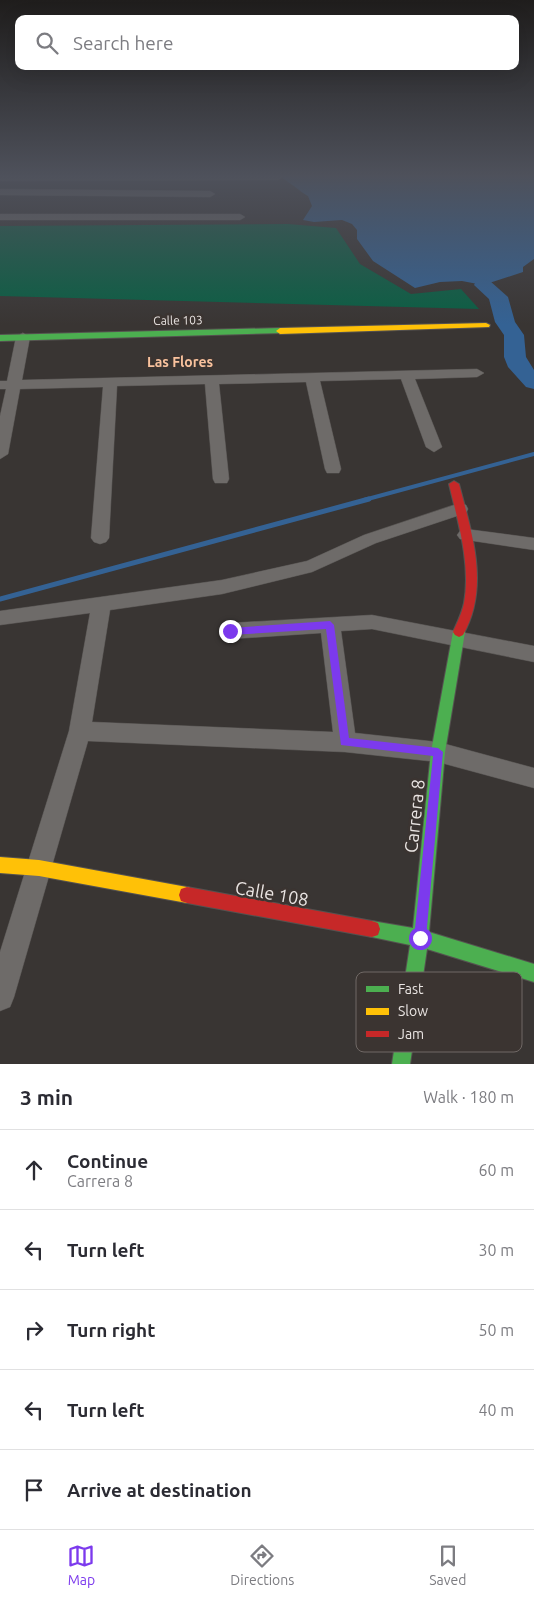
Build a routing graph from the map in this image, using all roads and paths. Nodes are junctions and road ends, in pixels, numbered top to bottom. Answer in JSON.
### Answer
{"nodes":[{"id":1,"x":486,"y":325,"type":"dead end"},
{"id":2,"x":23,"y":337,"type":"junction"},
{"id":3,"x":0,"y":338,"type":"edge"},
{"id":4,"x":477,"y":373,"type":"dead end"},
{"id":5,"x":406,"y":375,"type":"junction"},
{"id":6,"x":312,"y":377,"type":"junction"},
{"id":7,"x":212,"y":380,"type":"junction"},
{"id":8,"x":110,"y":382,"type":"junction"},
{"id":9,"x":6,"y":385,"type":"edge"},
{"id":10,"x":434,"y":447,"type":"dead end"},
{"id":11,"x":0,"y":454,"type":"edge"},
{"id":12,"x":333,"y":469,"type":"dead end"},
{"id":13,"x":221,"y":479,"type":"dead end"},
{"id":14,"x":454,"y":484,"type":"dead end"},
{"id":15,"x":460,"y":509,"type":"junction"},
{"id":16,"x":466,"y":535,"type":"junction"},
{"id":17,"x":100,"y":538,"type":"dead end"},
{"id":18,"x":534,"y":544,"type":"edge"},
{"id":19,"x":101,"y":604,"type":"junction"},
{"id":20,"x":0,"y":618,"type":"edge"},
{"id":21,"x":330,"y":625,"type":"junction"},
{"id":22,"x":230,"y":631,"type":"dead end"},
{"id":23,"x":457,"y":639,"type":"junction"},
{"id":24,"x":534,"y":654,"type":"edge"},
{"id":25,"x":80,"y":731,"type":"junction"},
{"id":26,"x":345,"y":742,"type":"junction"},
{"id":27,"x":438,"y":752,"type":"junction"},
{"id":28,"x":534,"y":778,"type":"edge"},
{"id":29,"x":0,"y":865,"type":"edge"},
{"id":30,"x":39,"y":868,"type":"junction"},
{"id":31,"x":420,"y":938,"type":"junction"},
{"id":32,"x":415,"y":972,"type":"edge"},
{"id":33,"x":534,"y":973,"type":"edge"},
{"id":34,"x":0,"y":997,"type":"edge"}],
"edges":[{"from":1,"to":2,"type":"street","name":"Calle 103"},
{"from":2,"to":3,"type":"street","name":"Calle 103"},
{"from":2,"to":9,"type":"street"},
{"from":4,"to":5,"type":"street"},
{"from":5,"to":6,"type":"street"},
{"from":5,"to":10,"type":"street"},
{"from":6,"to":7,"type":"street"},
{"from":6,"to":12,"type":"street"},
{"from":7,"to":8,"type":"street"},
{"from":7,"to":13,"type":"street"},
{"from":8,"to":9,"type":"street"},
{"from":8,"to":17,"type":"street"},
{"from":9,"to":11,"type":"street"},
{"from":14,"to":15,"type":"street","name":"Carrera 8"},
{"from":15,"to":16,"type":"street","name":"Carrera 8"},
{"from":15,"to":19,"type":"street"},
{"from":16,"to":18,"type":"street"},
{"from":16,"to":23,"type":"street","name":"Carrera 8"},
{"from":19,"to":20,"type":"street"},
{"from":19,"to":25,"type":"street"},
{"from":21,"to":22,"type":"street"},
{"from":21,"to":23,"type":"street"},
{"from":21,"to":26,"type":"street"},
{"from":23,"to":24,"type":"street"},
{"from":23,"to":27,"type":"street","name":"Carrera 8"},
{"from":25,"to":26,"type":"street"},
{"from":25,"to":30,"type":"street"},
{"from":26,"to":27,"type":"street"},
{"from":27,"to":28,"type":"street"},
{"from":27,"to":31,"type":"street","name":"Carrera 8"},
{"from":29,"to":30,"type":"street","name":"Calle 108"},
{"from":30,"to":31,"type":"street","name":"Calle 108"},
{"from":30,"to":34,"type":"street"},
{"from":31,"to":32,"type":"street","name":"Carrera 8"},
{"from":31,"to":33,"type":"street","name":"Calle 108"}]}
